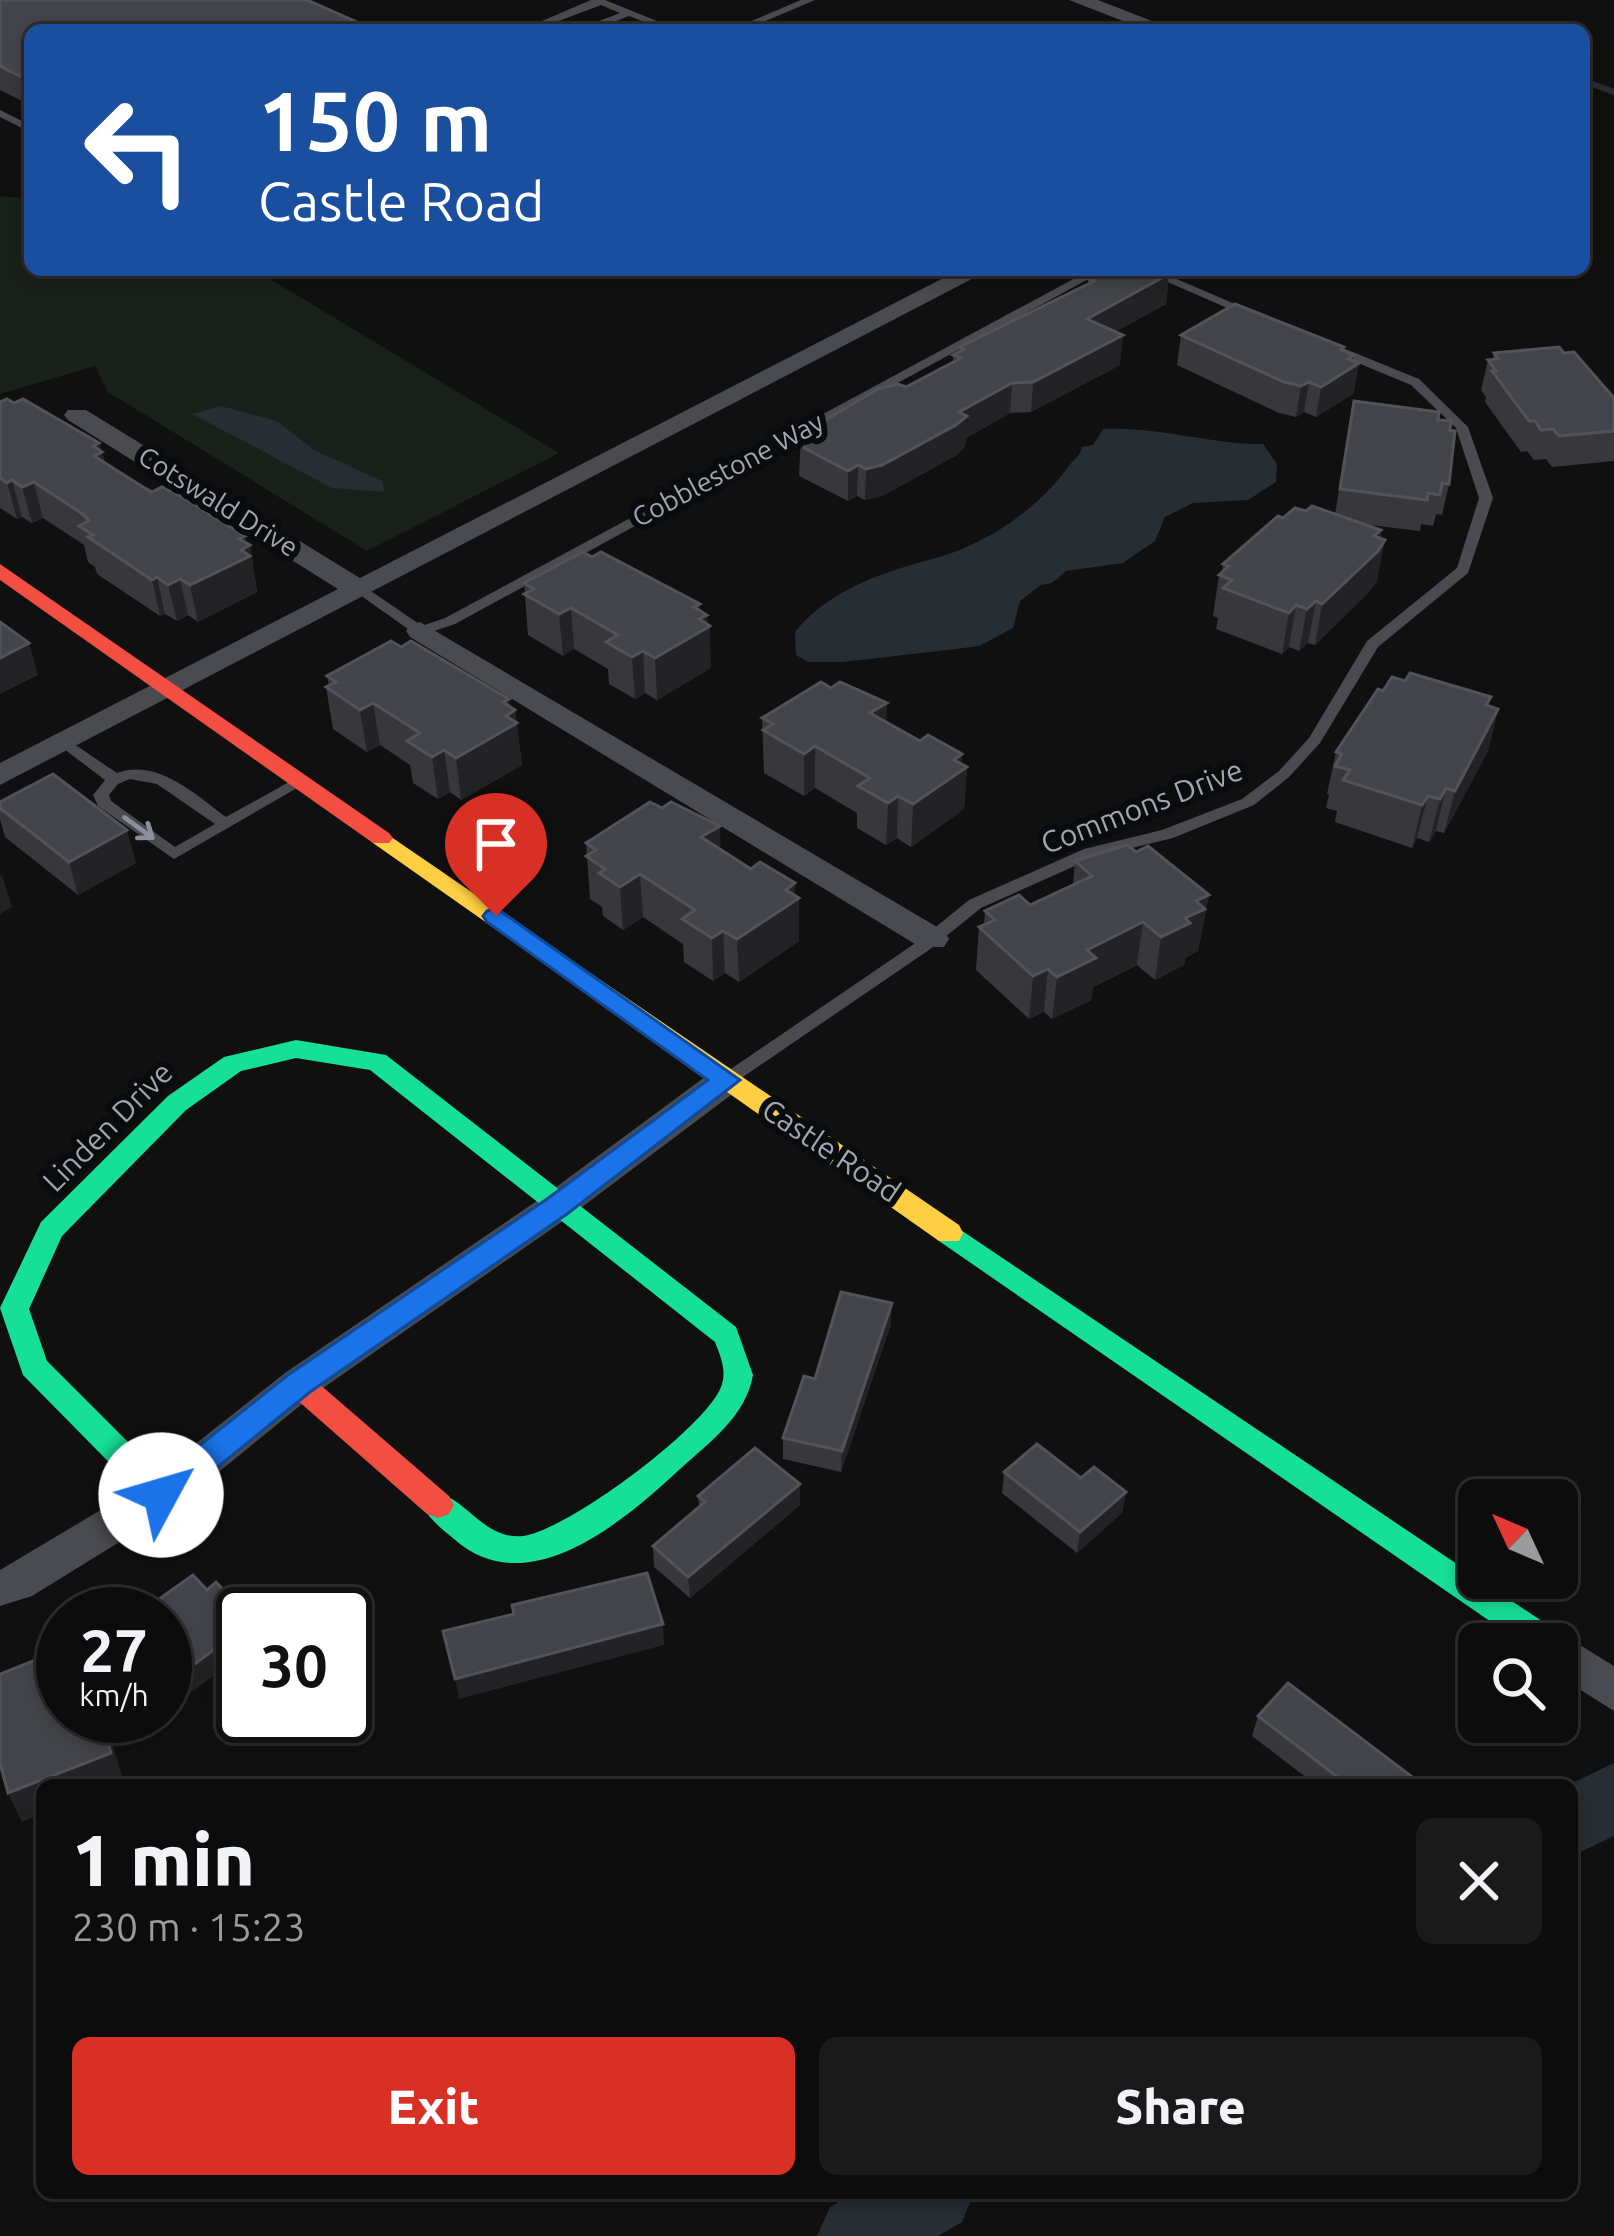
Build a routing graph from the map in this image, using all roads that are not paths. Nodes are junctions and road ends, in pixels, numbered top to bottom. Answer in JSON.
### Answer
{"nodes":[{"id":1,"x":809,"y":0,"type":"edge"},
{"id":2,"x":1079,"y":0,"type":"edge"},
{"id":3,"x":598,"y":1,"type":"edge"},
{"id":4,"x":628,"y":13,"type":"junction"},
{"id":5,"x":541,"y":24,"type":"edge"},
{"id":6,"x":602,"y":24,"type":"edge"},
{"id":7,"x":658,"y":24,"type":"edge"},
{"id":8,"x":750,"y":24,"type":"edge"},
{"id":9,"x":1148,"y":24,"type":"edge"},
{"id":10,"x":965,"y":276,"type":"edge"},
{"id":11,"x":1088,"y":276,"type":"edge"},
{"id":12,"x":1160,"y":276,"type":"edge"},
{"id":13,"x":1270,"y":322,"type":"edge"},
{"id":14,"x":1312,"y":339,"type":"edge"},
{"id":15,"x":76,"y":415,"type":"dead end"},
{"id":16,"x":0,"y":569,"type":"edge"},
{"id":17,"x":360,"y":590,"type":"junction"},
{"id":18,"x":420,"y":631,"type":"junction"},
{"id":19,"x":175,"y":688,"type":"junction"},
{"id":20,"x":65,"y":743,"type":"junction"},
{"id":21,"x":0,"y":776,"type":"edge"},
{"id":22,"x":116,"y":780,"type":"junction"},
{"id":23,"x":303,"y":780,"type":"junction"},
{"id":24,"x":225,"y":824,"type":"junction"},
{"id":25,"x":932,"y":939,"type":"junction"},
{"id":26,"x":727,"y":1080,"type":"junction"},
{"id":27,"x":557,"y":1206,"type":"junction"},
{"id":28,"x":299,"y":1384,"type":"junction"},
{"id":29,"x":161,"y":1495,"type":"junction"},
{"id":30,"x":0,"y":1588,"type":"edge"},
{"id":31,"x":1519,"y":1623,"type":"edge"},
{"id":32,"x":1578,"y":1665,"type":"edge"},
{"id":33,"x":1614,"y":1691,"type":"edge"}],
"edges":[{"from":1,"to":8,"type":"lane"},
{"from":2,"to":9,"type":"street"},
{"from":3,"to":4,"type":"lane"},
{"from":3,"to":5,"type":"lane"},
{"from":4,"to":6,"type":"lane"},
{"from":4,"to":7,"type":"lane"},
{"from":10,"to":17,"type":"street"},
{"from":11,"to":18,"type":"lane","name":"Cobblestone Way"},
{"from":12,"to":13,"type":"lane"},
{"from":14,"to":25,"type":"lane","name":"Commons Drive"},
{"from":15,"to":17,"type":"street","name":"Cotswald Drive"},
{"from":16,"to":19,"type":"street","name":"Castle Road"},
{"from":17,"to":18,"type":"lane"},
{"from":17,"to":19,"type":"street"},
{"from":18,"to":25,"type":"street"},
{"from":19,"to":20,"type":"street"},
{"from":19,"to":23,"type":"street","name":"Castle Road"},
{"from":20,"to":21,"type":"street"},
{"from":20,"to":22,"type":"lane"},
{"from":22,"to":24,"type":"lane"},
{"from":22,"to":24,"type":"lane","one_way":true},
{"from":23,"to":24,"type":"lane"},
{"from":23,"to":26,"type":"street","name":"Castle Road"},
{"from":25,"to":26,"type":"lane","name":"Commons Drive"},
{"from":26,"to":27,"type":"street"},
{"from":26,"to":31,"type":"street","name":"Castle Road"},
{"from":27,"to":28,"type":"street"},
{"from":27,"to":28,"type":"street","name":"Linden Drive"},
{"from":27,"to":29,"type":"street","name":"Linden Drive"},
{"from":28,"to":29,"type":"street"},
{"from":29,"to":30,"type":"street"},
{"from":32,"to":33,"type":"street"}]}
